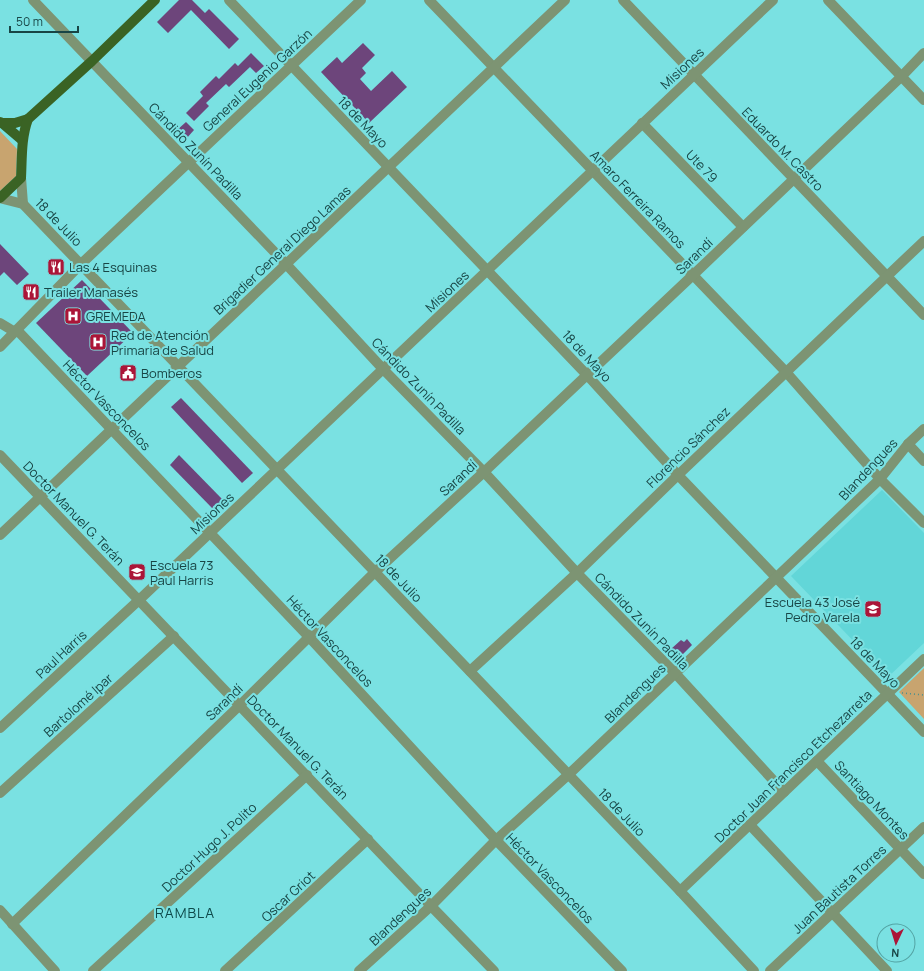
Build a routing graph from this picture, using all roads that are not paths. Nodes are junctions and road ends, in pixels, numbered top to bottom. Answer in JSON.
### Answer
{"nodes":[{"id":1,"x":33,"y":0,"type":"edge"},
{"id":2,"x":155,"y":0,"type":"edge"},
{"id":3,"x":229,"y":0,"type":"edge"},
{"id":4,"x":361,"y":0,"type":"edge"},
{"id":5,"x":429,"y":0,"type":"edge"},
{"id":6,"x":565,"y":0,"type":"edge"},
{"id":7,"x":623,"y":0,"type":"edge"},
{"id":8,"x":773,"y":0,"type":"edge"},
{"id":9,"x":828,"y":0,"type":"edge"},
{"id":10,"x":924,"y":53,"type":"edge"},
{"id":11,"x":92,"y":61,"type":"junction"},
{"id":12,"x":292,"y":65,"type":"junction"},
{"id":13,"x":494,"y":68,"type":"junction"},
{"id":14,"x":694,"y":75,"type":"junction"},
{"id":15,"x":901,"y":77,"type":"junction"},
{"id":16,"x":924,"y":100,"type":"edge"},
{"id":17,"x":28,"y":119,"type":"junction"},
{"id":18,"x":1,"y":122,"type":"edge"},
{"id":19,"x":642,"y":123,"type":"junction"},
{"id":20,"x":22,"y":140,"type":"junction"},
{"id":21,"x":189,"y":163,"type":"junction"},
{"id":22,"x":389,"y":167,"type":"junction"},
{"id":23,"x":592,"y":171,"type":"junction"},
{"id":24,"x":21,"y":178,"type":"junction"},
{"id":25,"x":793,"y":178,"type":"junction"},
{"id":26,"x":0,"y":198,"type":"edge"},
{"id":27,"x":23,"y":204,"type":"junction"},
{"id":28,"x":743,"y":227,"type":"junction"},
{"id":29,"x":924,"y":241,"type":"edge"},
{"id":30,"x":81,"y":264,"type":"junction"},
{"id":31,"x":286,"y":264,"type":"junction"},
{"id":32,"x":487,"y":270,"type":"junction"},
{"id":33,"x":693,"y":275,"type":"junction"},
{"id":34,"x":887,"y":276,"type":"junction"},
{"id":35,"x":924,"y":315,"type":"edge"},
{"id":36,"x":0,"y":323,"type":"edge"},
{"id":37,"x":16,"y":331,"type":"junction"},
{"id":38,"x":0,"y":347,"type":"edge"},
{"id":39,"x":178,"y":366,"type":"junction"},
{"id":40,"x":383,"y":369,"type":"junction"},
{"id":41,"x":786,"y":372,"type":"junction"},
{"id":42,"x":587,"y":374,"type":"junction"},
{"id":43,"x":924,"y":429,"type":"edge"},
{"id":44,"x":112,"y":430,"type":"junction"},
{"id":45,"x":908,"y":444,"type":"junction"},
{"id":46,"x":0,"y":455,"type":"edge"},
{"id":47,"x":924,"y":461,"type":"edge"},
{"id":48,"x":277,"y":469,"type":"junction"},
{"id":49,"x":484,"y":472,"type":"junction"},
{"id":50,"x":678,"y":475,"type":"junction"},
{"id":51,"x":880,"y":478,"type":"junction"},
{"id":52,"x":40,"y":497,"type":"junction"},
{"id":53,"x":924,"y":523,"type":"edge"},
{"id":54,"x":210,"y":533,"type":"junction"},
{"id":55,"x":0,"y":535,"type":"edge"},
{"id":56,"x":375,"y":572,"type":"junction"},
{"id":57,"x":577,"y":573,"type":"junction"},
{"id":58,"x":776,"y":578,"type":"junction"},
{"id":59,"x":139,"y":600,"type":"junction"},
{"id":60,"x":174,"y":636,"type":"junction"},
{"id":61,"x":309,"y":637,"type":"junction"},
{"id":62,"x":924,"y":659,"type":"edge"},
{"id":63,"x":470,"y":671,"type":"junction"},
{"id":64,"x":675,"y":673,"type":"junction"},
{"id":65,"x":888,"y":694,"type":"junction"},
{"id":66,"x":240,"y":705,"type":"junction"},
{"id":67,"x":0,"y":728,"type":"edge"},
{"id":68,"x":924,"y":732,"type":"edge"},
{"id":69,"x":817,"y":761,"type":"junction"},
{"id":70,"x":307,"y":775,"type":"junction"},
{"id":71,"x":568,"y":775,"type":"junction"},
{"id":72,"x":784,"y":792,"type":"junction"},
{"id":73,"x":0,"y":793,"type":"edge"},
{"id":74,"x":750,"y":825,"type":"junction"},
{"id":75,"x":924,"y":826,"type":"edge"},
{"id":76,"x":368,"y":839,"type":"junction"},
{"id":77,"x":496,"y":840,"type":"junction"},
{"id":78,"x":900,"y":849,"type":"junction"},
{"id":79,"x":924,"y":874,"type":"edge"},
{"id":80,"x":680,"y":892,"type":"junction"},
{"id":81,"x":431,"y":906,"type":"junction"},
{"id":82,"x":0,"y":910,"type":"edge"},
{"id":83,"x":832,"y":913,"type":"junction"},
{"id":84,"x":12,"y":924,"type":"junction"},
{"id":85,"x":54,"y":971,"type":"edge"},
{"id":86,"x":93,"y":971,"type":"edge"},
{"id":87,"x":225,"y":971,"type":"edge"},
{"id":88,"x":359,"y":971,"type":"edge"},
{"id":89,"x":494,"y":971,"type":"edge"},
{"id":90,"x":622,"y":971,"type":"edge"},
{"id":91,"x":754,"y":971,"type":"edge"},
{"id":92,"x":770,"y":971,"type":"edge"},
{"id":93,"x":887,"y":971,"type":"edge"}],
"edges":[{"from":1,"to":11,"type":"street","name":"Cándido Zunín Padilla"},
{"from":2,"to":11,"type":"main road"},
{"from":3,"to":12,"type":"street","name":"18 de Mayo"},
{"from":4,"to":12,"type":"street","name":"General Eugenio Garzón"},
{"from":5,"to":13,"type":"street","name":"Amaro Ferreira Ramos"},
{"from":6,"to":13,"type":"street","name":"Brigadier General Diego Lamas"},
{"from":7,"to":14,"type":"street","name":"Eduardo M. Castro"},
{"from":8,"to":14,"type":"street","name":"Misiones"},
{"from":9,"to":15,"type":"street"},
{"from":10,"to":15,"type":"street","name":"Sarandí"},
{"from":11,"to":17,"type":"main road"},
{"from":11,"to":21,"type":"street","name":"Cándido Zunín Padilla"},
{"from":12,"to":21,"type":"street","name":"General Eugenio Garzón"},
{"from":12,"to":22,"type":"street","name":"18 de Mayo"},
{"from":13,"to":22,"type":"street","name":"Brigadier General Diego Lamas"},
{"from":13,"to":23,"type":"street","name":"Amaro Ferreira Ramos"},
{"from":14,"to":19,"type":"street","name":"Misiones"},
{"from":14,"to":25,"type":"street","name":"Eduardo M. Castro"},
{"from":15,"to":16,"type":"street"},
{"from":15,"to":25,"type":"street","name":"Sarandí"},
{"from":17,"to":18,"type":"main road"},
{"from":17,"to":20,"type":"main road"},
{"from":18,"to":20,"type":"main road"},
{"from":19,"to":23,"type":"street","name":"Misiones"},
{"from":19,"to":28,"type":"street","name":"Ute 79"},
{"from":20,"to":24,"type":"main road"},
{"from":21,"to":30,"type":"street","name":"General Eugenio Garzón"},
{"from":21,"to":31,"type":"street","name":"Cándido Zunín Padilla"},
{"from":22,"to":31,"type":"street","name":"Brigadier General Diego Lamas"},
{"from":22,"to":32,"type":"street","name":"18 de Mayo"},
{"from":23,"to":32,"type":"street","name":"Misiones"},
{"from":23,"to":33,"type":"street","name":"Amaro Ferreira Ramos"},
{"from":24,"to":26,"type":"main road"},
{"from":24,"to":27,"type":"street","name":"18 de Julio"},
{"from":25,"to":28,"type":"street","name":"Sarandí"},
{"from":25,"to":34,"type":"street","name":"Eduardo M. Castro"},
{"from":26,"to":27,"type":"street","name":"18 de Julio"},
{"from":27,"to":30,"type":"street","name":"18 de Julio"},
{"from":28,"to":33,"type":"street","name":"Sarandí"},
{"from":29,"to":34,"type":"street","name":"Florencio Sánchez"},
{"from":30,"to":37,"type":"street","name":"General Eugenio Garzón"},
{"from":30,"to":39,"type":"street","name":"18 de Julio"},
{"from":31,"to":39,"type":"street","name":"Brigadier General Diego Lamas"},
{"from":31,"to":40,"type":"street","name":"Cándido Zunín Padilla"},
{"from":32,"to":40,"type":"street","name":"Misiones"},
{"from":32,"to":42,"type":"street","name":"18 de Mayo"},
{"from":33,"to":41,"type":"street","name":"Amaro Ferreira Ramos"},
{"from":33,"to":42,"type":"street","name":"Sarandí"},
{"from":34,"to":35,"type":"street","name":"Eduardo M. Castro"},
{"from":34,"to":41,"type":"street","name":"Florencio Sánchez"},
{"from":36,"to":37,"type":"street","name":"Héctor Vasconcelos"},
{"from":37,"to":38,"type":"street","name":"General Eugenio Garzón"},
{"from":37,"to":44,"type":"street","name":"Héctor Vasconcelos"},
{"from":39,"to":44,"type":"street","name":"Brigadier General Diego Lamas"},
{"from":39,"to":48,"type":"street","name":"18 de Julio"},
{"from":40,"to":48,"type":"street","name":"Misiones"},
{"from":40,"to":49,"type":"street","name":"Cándido Zunín Padilla"},
{"from":41,"to":50,"type":"street","name":"Florencio Sánchez"},
{"from":41,"to":51,"type":"street","name":"Amaro Ferreira Ramos"},
{"from":42,"to":49,"type":"street","name":"Sarandí"},
{"from":42,"to":50,"type":"street","name":"18 de Mayo"},
{"from":43,"to":45,"type":"street","name":"Blandengues"},
{"from":44,"to":52,"type":"street","name":"Brigadier General Diego Lamas"},
{"from":44,"to":54,"type":"street","name":"Héctor Vasconcelos"},
{"from":45,"to":47,"type":"street"},
{"from":45,"to":51,"type":"street","name":"Blandengues"},
{"from":46,"to":52,"type":"street","name":"Doctor Manuel G. Terán"},
{"from":48,"to":54,"type":"street","name":"Misiones"},
{"from":48,"to":56,"type":"street","name":"18 de Julio"},
{"from":49,"to":56,"type":"street","name":"Sarandí"},
{"from":49,"to":57,"type":"street","name":"Cándido Zunín Padilla"},
{"from":50,"to":57,"type":"street","name":"Florencio Sánchez"},
{"from":50,"to":58,"type":"street","name":"18 de Mayo"},
{"from":51,"to":53,"type":"street","name":"Amaro Ferreira Ramos"},
{"from":51,"to":58,"type":"street","name":"Blandengues"},
{"from":52,"to":55,"type":"street","name":"Brigadier General Diego Lamas"},
{"from":52,"to":59,"type":"street","name":"Doctor Manuel G. Terán"},
{"from":54,"to":59,"type":"street","name":"Misiones"},
{"from":54,"to":61,"type":"street","name":"Héctor Vasconcelos"},
{"from":56,"to":61,"type":"street","name":"Sarandí"},
{"from":56,"to":63,"type":"street","name":"18 de Julio"},
{"from":57,"to":63,"type":"street","name":"Florencio Sánchez"},
{"from":57,"to":64,"type":"street","name":"Cándido Zunín Padilla"},
{"from":58,"to":64,"type":"street","name":"Blandengues"},
{"from":58,"to":65,"type":"street","name":"18 de Mayo"},
{"from":59,"to":60,"type":"street","name":"Doctor Manuel G. Terán"},
{"from":59,"to":67,"type":"street","name":"Paul Harris"},
{"from":60,"to":66,"type":"street","name":"Doctor Manuel G. Terán"},
{"from":60,"to":73,"type":"street","name":"Bartolomé Ipar"},
{"from":61,"to":66,"type":"street","name":"Sarandí"},
{"from":61,"to":77,"type":"street","name":"Héctor Vasconcelos"},
{"from":62,"to":65,"type":"street","name":"Doctor Juan Francisco Etchezarreta"},
{"from":63,"to":71,"type":"street","name":"18 de Julio"},
{"from":64,"to":71,"type":"street","name":"Blandengues"},
{"from":64,"to":72,"type":"street","name":"Cándido Zunín Padilla"},
{"from":65,"to":68,"type":"street","name":"18 de Mayo"},
{"from":65,"to":69,"type":"street","name":"Doctor Juan Francisco Etchezarreta"},
{"from":66,"to":70,"type":"street","name":"Doctor Manuel G. Terán"},
{"from":66,"to":84,"type":"street","name":"Sarandí"},
{"from":69,"to":72,"type":"street","name":"Doctor Juan Francisco Etchezarreta"},
{"from":69,"to":78,"type":"street","name":"Santiago Montes"},
{"from":70,"to":76,"type":"street","name":"Doctor Manuel G. Terán"},
{"from":70,"to":86,"type":"street","name":"Doctor Hugo J. Polito"},
{"from":71,"to":77,"type":"street","name":"Blandengues"},
{"from":71,"to":80,"type":"street","name":"18 de Julio"},
{"from":72,"to":74,"type":"street","name":"Doctor Juan Francisco Etchezarreta"},
{"from":74,"to":80,"type":"street","name":"Doctor Juan Francisco Etchezarreta"},
{"from":74,"to":83,"type":"street"},
{"from":75,"to":78,"type":"street","name":"Juan Bautista Torres"},
{"from":76,"to":81,"type":"street","name":"Doctor Manuel G. Terán"},
{"from":76,"to":87,"type":"street","name":"Oscar Griot"},
{"from":77,"to":81,"type":"street","name":"Blandengues"},
{"from":77,"to":90,"type":"street","name":"Héctor Vasconcelos"},
{"from":78,"to":79,"type":"street","name":"Santiago Montes"},
{"from":78,"to":83,"type":"street","name":"Juan Bautista Torres"},
{"from":80,"to":91,"type":"street","name":"18 de Julio"},
{"from":81,"to":88,"type":"street","name":"Blandengues"},
{"from":81,"to":89,"type":"street","name":"Doctor Manuel G. Terán"},
{"from":82,"to":84,"type":"street"},
{"from":83,"to":92,"type":"street","name":"Juan Bautista Torres"},
{"from":83,"to":93,"type":"street"},
{"from":84,"to":85,"type":"street"}]}
